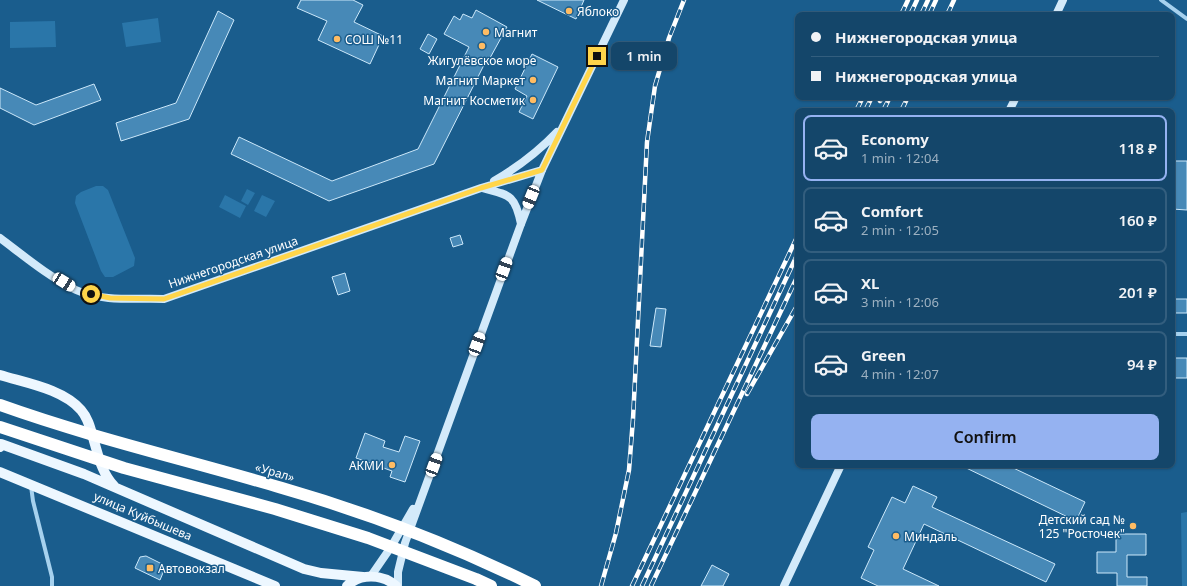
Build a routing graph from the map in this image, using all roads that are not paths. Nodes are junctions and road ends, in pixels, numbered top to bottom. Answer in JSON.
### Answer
{"nodes":[{"id":1,"x":624,"y":0,"type":"edge"},
{"id":2,"x":1063,"y":0,"type":"edge"},
{"id":3,"x":1161,"y":0,"type":"edge"},
{"id":4,"x":1057,"y":12,"type":"edge"},
{"id":5,"x":1187,"y":19,"type":"edge"},
{"id":6,"x":562,"y":127,"type":"junction"},
{"id":7,"x":542,"y":170,"type":"junction"},
{"id":8,"x":481,"y":188,"type":"junction"},
{"id":9,"x":521,"y":224,"type":"junction"},
{"id":10,"x":0,"y":238,"type":"edge"},
{"id":11,"x":1175,"y":334,"type":"edge"},
{"id":12,"x":1187,"y":334,"type":"edge"},
{"id":13,"x":0,"y":375,"type":"edge"},
{"id":14,"x":0,"y":405,"type":"edge"},
{"id":15,"x":0,"y":427,"type":"edge"},
{"id":16,"x":1,"y":446,"type":"edge"},
{"id":17,"x":840,"y":468,"type":"edge"},
{"id":18,"x":0,"y":472,"type":"edge"},
{"id":19,"x":30,"y":483,"type":"junction"},
{"id":20,"x":117,"y":489,"type":"junction"},
{"id":21,"x":424,"y":491,"type":"junction"},
{"id":22,"x":367,"y":577,"type":"junction"},
{"id":23,"x":52,"y":586,"type":"edge"},
{"id":24,"x":275,"y":586,"type":"edge"},
{"id":25,"x":347,"y":586,"type":"edge"},
{"id":26,"x":397,"y":586,"type":"edge"},
{"id":27,"x":491,"y":586,"type":"edge"},
{"id":28,"x":535,"y":586,"type":"edge"},
{"id":29,"x":784,"y":586,"type":"edge"}],
"edges":[{"from":1,"to":6,"type":"street"},
{"from":2,"to":4,"type":"street"},
{"from":3,"to":5,"type":"street"},
{"from":6,"to":7,"type":"street"},
{"from":6,"to":8,"type":"street"},
{"from":7,"to":8,"type":"street"},
{"from":7,"to":9,"type":"street"},
{"from":8,"to":9,"type":"street"},
{"from":8,"to":10,"type":"street","name":"Нижнегородская улица"},
{"from":9,"to":21,"type":"street"},
{"from":11,"to":12,"type":"street"},
{"from":13,"to":20,"type":"main road","name":"улица Куйбышева"},
{"from":14,"to":28,"type":"highway","name":"«Урал»","bridge":true},
{"from":15,"to":27,"type":"highway","bridge":true},
{"from":16,"to":20,"type":"main road","name":"улица Куйбышева"},
{"from":17,"to":29,"type":"street"},
{"from":18,"to":19,"type":"main road","name":"улица Куйбышева"},
{"from":19,"to":23,"type":"street"},
{"from":19,"to":24,"type":"main road","name":"улица Куйбышева"},
{"from":20,"to":22,"type":"main road","name":"улица Куйбышева"},
{"from":21,"to":22,"type":"street"},
{"from":21,"to":26,"type":"street"},
{"from":22,"to":25,"type":"main road"},
{"from":22,"to":26,"type":"main road","name":"улица Куйбышева"}]}
